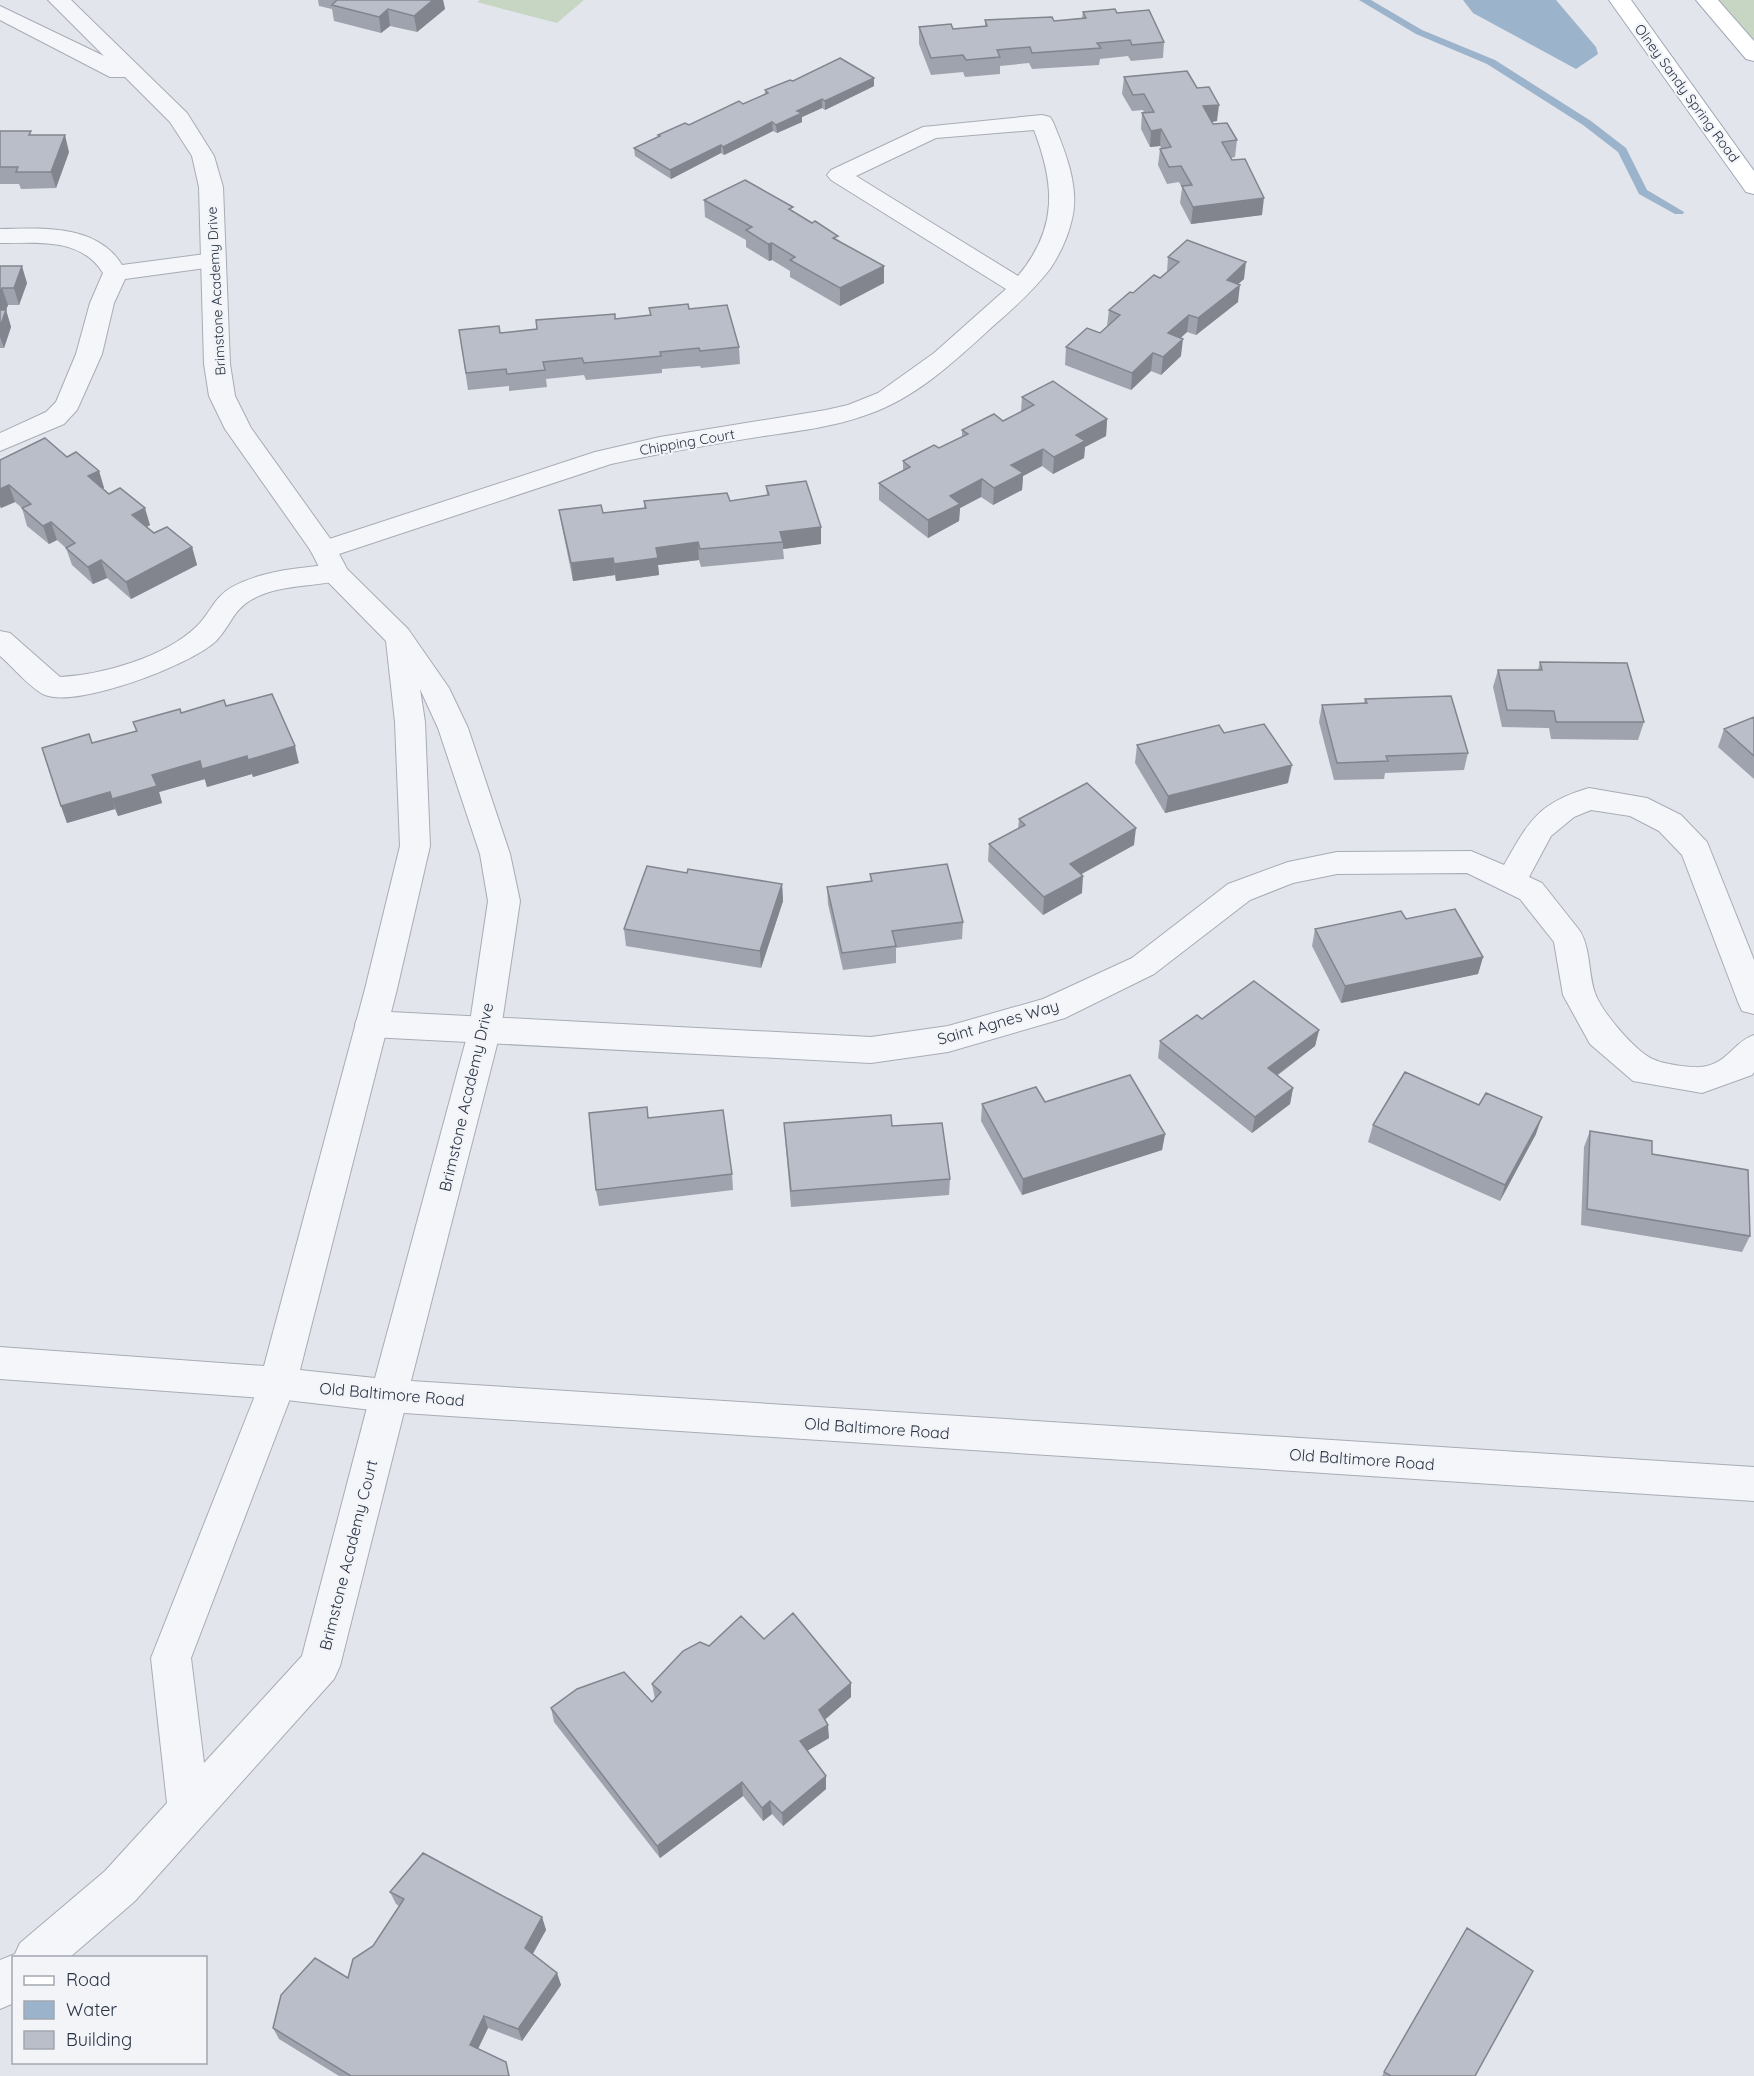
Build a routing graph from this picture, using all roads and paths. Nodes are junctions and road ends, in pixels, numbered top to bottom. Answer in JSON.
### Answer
{"nodes":[{"id":1,"x":59,"y":0,"type":"edge"},
{"id":2,"x":1620,"y":0,"type":"edge"},
{"id":3,"x":1707,"y":0,"type":"edge"},
{"id":4,"x":0,"y":12,"type":"edge"},
{"id":5,"x":1754,"y":54,"type":"edge"},
{"id":6,"x":149,"y":88,"type":"junction"},
{"id":7,"x":1754,"y":187,"type":"edge"},
{"id":8,"x":0,"y":236,"type":"edge"},
{"id":9,"x":213,"y":260,"type":"junction"},
{"id":10,"x":115,"y":273,"type":"junction"},
{"id":11,"x":1021,"y":288,"type":"junction"},
{"id":12,"x":0,"y":443,"type":"edge"},
{"id":13,"x":329,"y":561,"type":"junction"},
{"id":14,"x":398,"y":636,"type":"junction"},
{"id":15,"x":0,"y":640,"type":"edge"},
{"id":16,"x":1511,"y":881,"type":"junction"},
{"id":17,"x":1754,"y":1002,"type":"edge"},
{"id":18,"x":371,"y":1024,"type":"junction"},
{"id":19,"x":485,"y":1029,"type":"junction"},
{"id":20,"x":1754,"y":1048,"type":"edge"},
{"id":21,"x":0,"y":1363,"type":"edge"},
{"id":22,"x":278,"y":1383,"type":"junction"},
{"id":23,"x":389,"y":1396,"type":"junction"},
{"id":24,"x":1754,"y":1484,"type":"edge"},
{"id":25,"x":189,"y":1809,"type":"junction"},
{"id":26,"x":37,"y":1956,"type":"edge"},
{"id":27,"x":12,"y":1978,"type":"edge"},
{"id":28,"x":0,"y":1987,"type":"edge"}],
"edges":[{"from":1,"to":6,"type":"street","name":"Brimstone Academy Drive"},
{"from":2,"to":7,"type":"main road","name":"Olney Sandy Spring Road"},
{"from":3,"to":5,"type":"main road"},
{"from":4,"to":6,"type":"street","name":"Brimstone Academy Drive"},
{"from":6,"to":9,"type":"street","name":"Brimstone Academy Drive"},
{"from":8,"to":10,"type":"street"},
{"from":9,"to":10,"type":"street"},
{"from":9,"to":13,"type":"street","name":"Brimstone Academy Drive"},
{"from":10,"to":12,"type":"street"},
{"from":11,"to":11,"type":"street","name":"Chipping Court"},
{"from":11,"to":13,"type":"street","name":"Chipping Court"},
{"from":13,"to":14,"type":"street","name":"Brimstone Academy Drive"},
{"from":13,"to":15,"type":"street","name":"Chipping Court"},
{"from":14,"to":18,"type":"street"},
{"from":14,"to":19,"type":"street","name":"Brimstone Academy Drive"},
{"from":16,"to":17,"type":"street"},
{"from":16,"to":19,"type":"street","name":"Saint Agnes Way"},
{"from":16,"to":20,"type":"street","name":"Saint Agnes Way"},
{"from":18,"to":19,"type":"street","name":"Saint Agnes Way"},
{"from":18,"to":22,"type":"street"},
{"from":19,"to":23,"type":"street","name":"Brimstone Academy Drive"},
{"from":21,"to":22,"type":"street","name":"Old Baltimore Road"},
{"from":22,"to":23,"type":"street","name":"Old Baltimore Road"},
{"from":22,"to":25,"type":"street"},
{"from":23,"to":24,"type":"street","name":"Old Baltimore Road"},
{"from":23,"to":25,"type":"street","name":"Brimstone Academy Court"},
{"from":25,"to":26,"type":"street","name":"Brimstone Academy Court"},
{"from":27,"to":28,"type":"street"}]}
